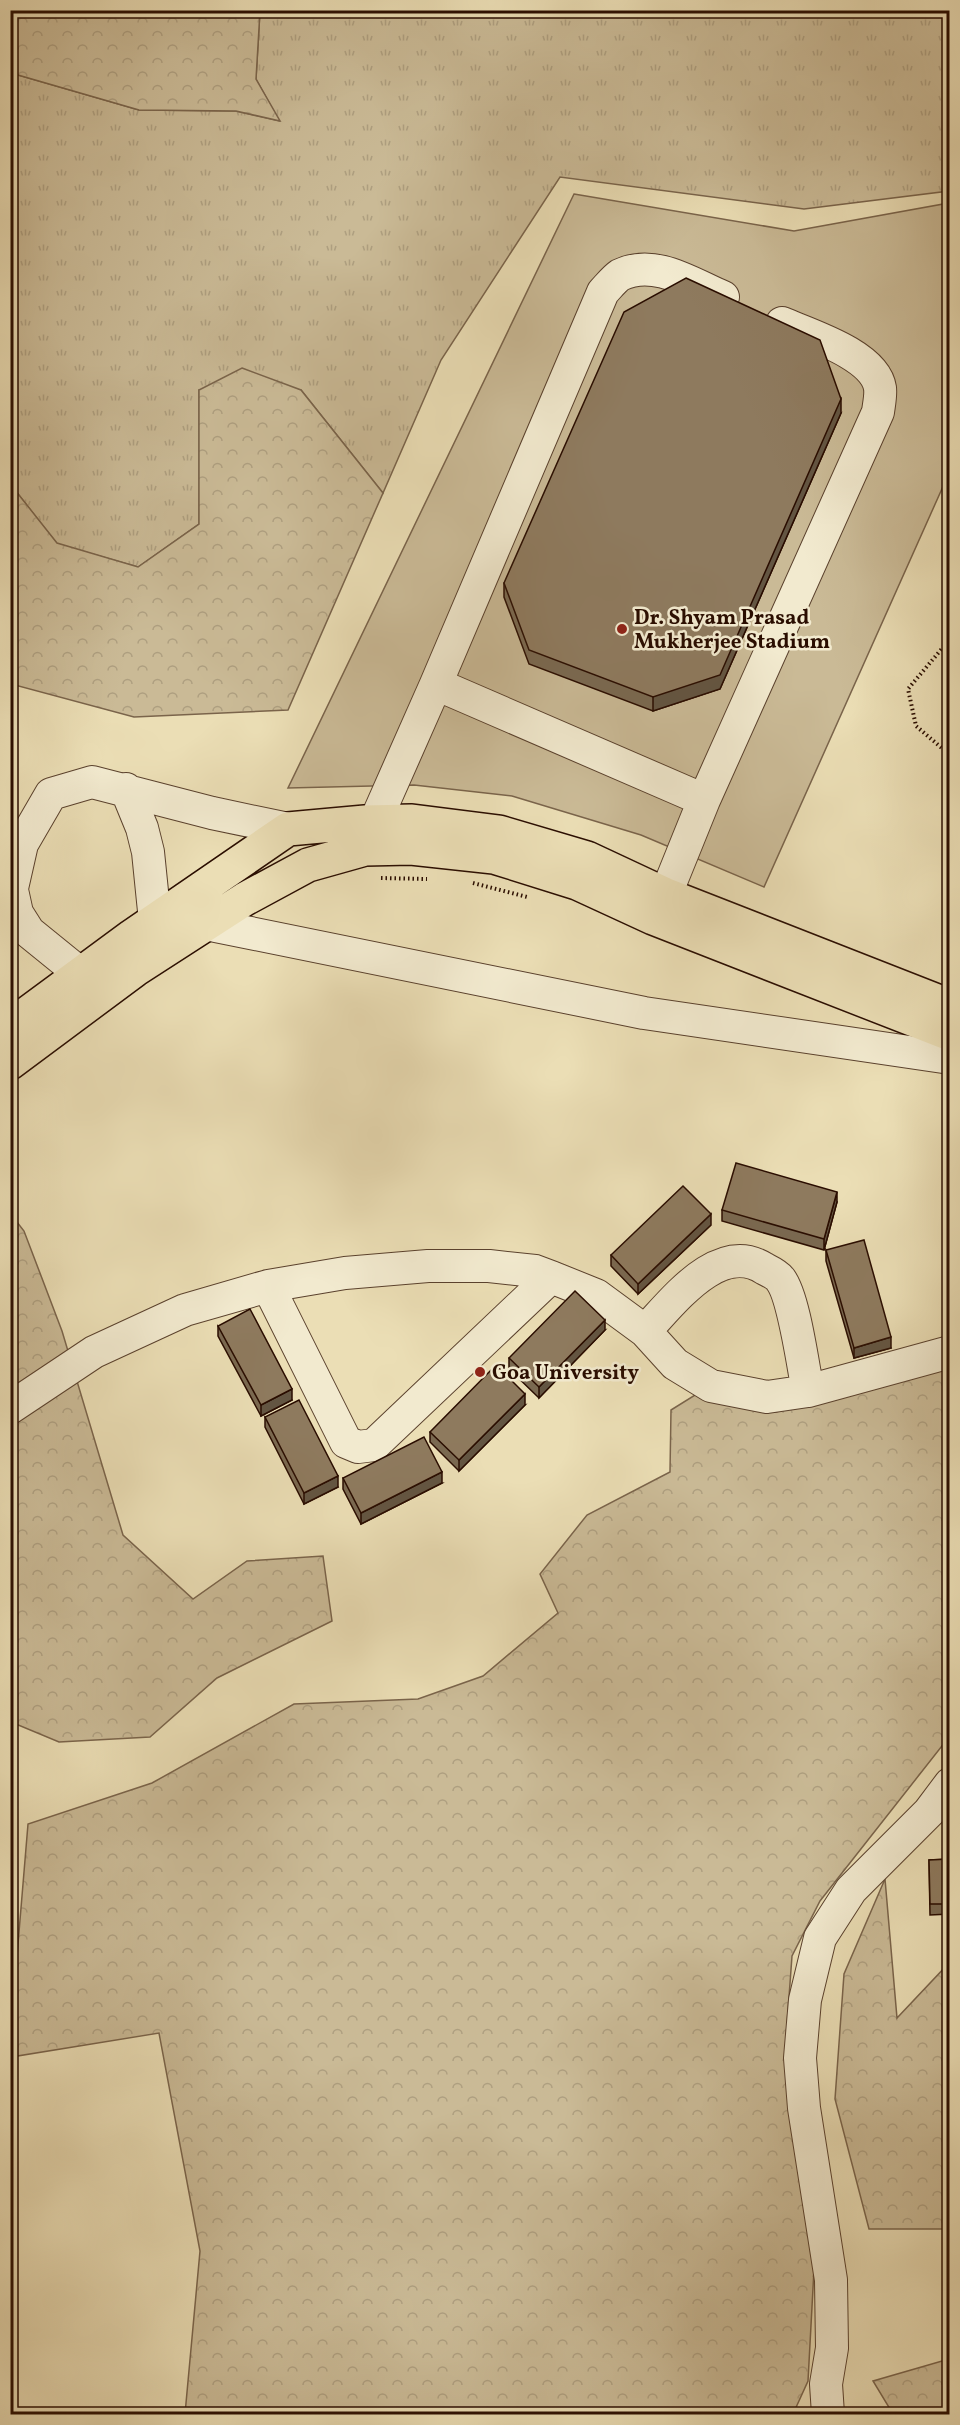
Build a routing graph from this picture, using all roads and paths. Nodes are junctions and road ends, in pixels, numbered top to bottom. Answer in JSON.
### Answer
{"nodes":[{"id":1,"x":950,"y":639,"type":"edge"},
{"id":2,"x":436,"y":684,"type":"junction"},
{"id":3,"x":950,"y":755,"type":"edge"},
{"id":4,"x":126,"y":789,"type":"junction"},
{"id":5,"x":704,"y":800,"type":"junction"},
{"id":6,"x":375,"y":822,"type":"junction"},
{"id":7,"x":288,"y":829,"type":"junction"},
{"id":8,"x":13,"y":878,"type":"edge"},
{"id":9,"x":677,"y":908,"type":"junction"},
{"id":10,"x":155,"y":921,"type":"junction"},
{"id":11,"x":206,"y":924,"type":"junction"},
{"id":12,"x":82,"y":975,"type":"junction"},
{"id":13,"x":950,"y":1006,"type":"edge"},
{"id":14,"x":10,"y":1026,"type":"edge"},
{"id":15,"x":950,"y":1034,"type":"edge"},
{"id":16,"x":950,"y":1058,"type":"edge"},
{"id":17,"x":10,"y":1063,"type":"edge"},
{"id":18,"x":551,"y":1277,"type":"junction"},
{"id":19,"x":268,"y":1286,"type":"junction"},
{"id":20,"x":645,"y":1331,"type":"junction"},
{"id":21,"x":950,"y":1352,"type":"edge"},
{"id":22,"x":808,"y":1391,"type":"junction"},
{"id":23,"x":10,"y":1408,"type":"edge"},
{"id":24,"x":950,"y":1784,"type":"edge"},
{"id":25,"x":828,"y":2415,"type":"edge"}],
"edges":[{"from":1,"to":3,"type":"path"},
{"from":2,"to":5,"type":"street"},
{"from":2,"to":5,"type":"street"},
{"from":2,"to":6,"type":"street"},
{"from":4,"to":7,"type":"street"},
{"from":4,"to":8,"type":"street"},
{"from":4,"to":10,"type":"street"},
{"from":5,"to":9,"type":"street"},
{"from":6,"to":7,"type":"main road"},
{"from":6,"to":9,"type":"main road"},
{"from":7,"to":10,"type":"main road"},
{"from":8,"to":12,"type":"street"},
{"from":9,"to":11,"type":"main road"},
{"from":9,"to":13,"type":"main road"},
{"from":9,"to":15,"type":"main road"},
{"from":10,"to":12,"type":"main road"},
{"from":11,"to":16,"type":"street"},
{"from":11,"to":17,"type":"main road"},
{"from":12,"to":14,"type":"main road"},
{"from":18,"to":19,"type":"street"},
{"from":18,"to":19,"type":"street"},
{"from":18,"to":20,"type":"street"},
{"from":19,"to":23,"type":"street"},
{"from":20,"to":22,"type":"street"},
{"from":20,"to":22,"type":"street"},
{"from":21,"to":22,"type":"street"},
{"from":24,"to":25,"type":"street"}]}
